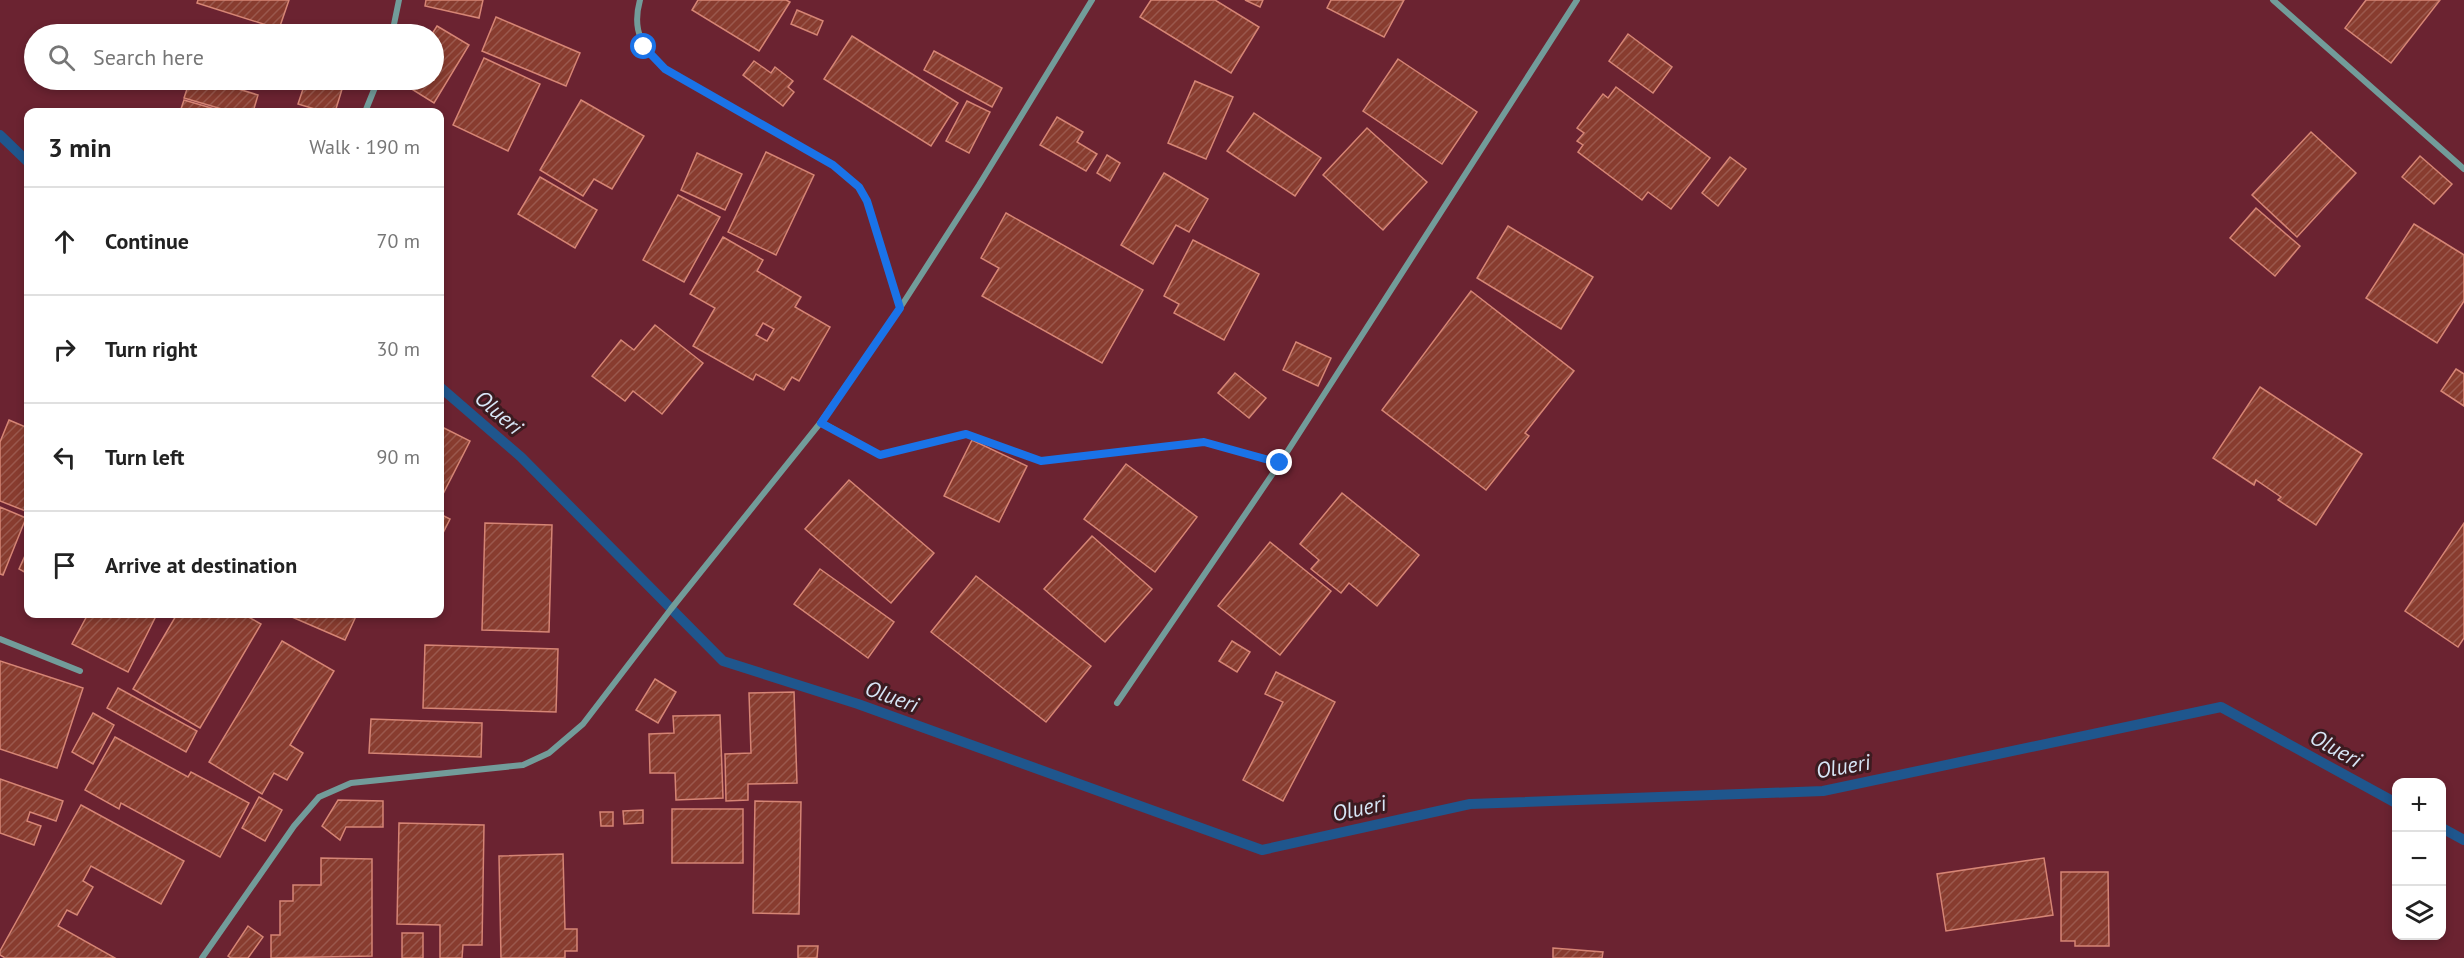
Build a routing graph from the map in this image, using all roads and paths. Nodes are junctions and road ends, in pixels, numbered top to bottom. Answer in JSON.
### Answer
{"nodes":[{"id":1,"x":399,"y":0,"type":"edge"},
{"id":2,"x":640,"y":0,"type":"edge"},
{"id":3,"x":1092,"y":0,"type":"edge"},
{"id":4,"x":1577,"y":0,"type":"edge"},
{"id":5,"x":2273,"y":0,"type":"edge"},
{"id":6,"x":394,"y":24,"type":"edge"},
{"id":7,"x":374,"y":90,"type":"edge"},
{"id":8,"x":367,"y":108,"type":"edge"},
{"id":9,"x":2464,"y":169,"type":"edge"},
{"id":10,"x":900,"y":308,"type":"junction"},
{"id":11,"x":821,"y":423,"type":"junction"},
{"id":12,"x":1280,"y":463,"type":"junction"},
{"id":13,"x":0,"y":639,"type":"edge"},
{"id":14,"x":80,"y":671,"type":"dead end"},
{"id":15,"x":1117,"y":703,"type":"dead end"},
{"id":16,"x":202,"y":958,"type":"edge"}],
"edges":[{"from":1,"to":6,"type":"street"},
{"from":2,"to":10,"type":"street"},
{"from":3,"to":10,"type":"street"},
{"from":4,"to":12,"type":"street"},
{"from":5,"to":9,"type":"street"},
{"from":7,"to":8,"type":"street"},
{"from":10,"to":11,"type":"street"},
{"from":11,"to":12,"type":"street"},
{"from":11,"to":16,"type":"street"},
{"from":12,"to":15,"type":"street"},
{"from":13,"to":14,"type":"street"}]}
